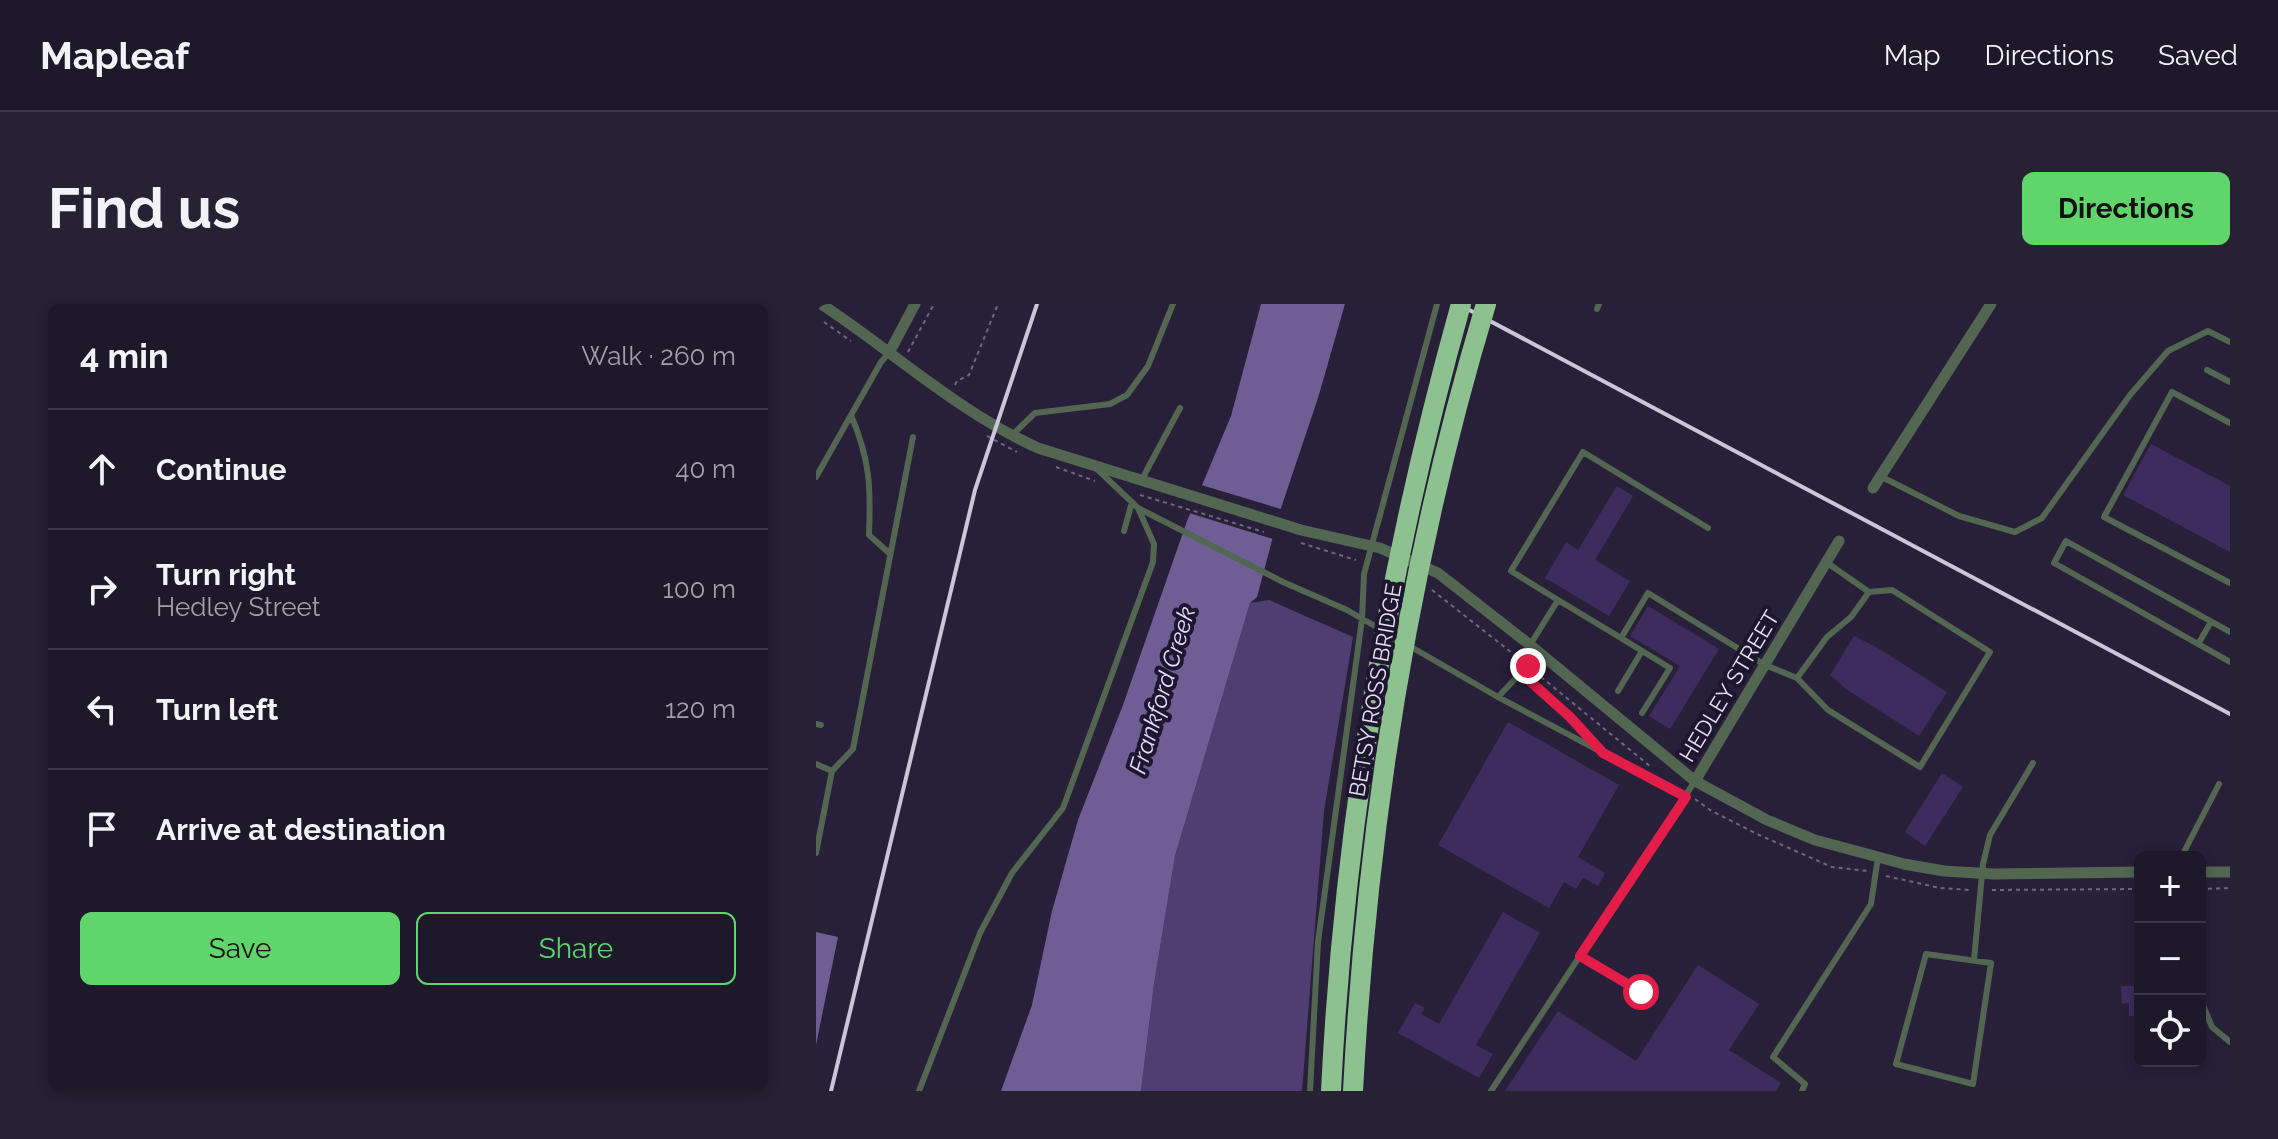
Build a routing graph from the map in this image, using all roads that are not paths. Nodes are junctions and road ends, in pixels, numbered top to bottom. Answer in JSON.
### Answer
{"nodes":[{"id":1,"x":821,"y":304,"type":"edge"},
{"id":2,"x":915,"y":304,"type":"edge"},
{"id":3,"x":1173,"y":304,"type":"edge"},
{"id":4,"x":1437,"y":304,"type":"edge"},
{"id":5,"x":1461,"y":304,"type":"edge"},
{"id":6,"x":1486,"y":304,"type":"edge"},
{"id":7,"x":1991,"y":304,"type":"edge"},
{"id":8,"x":2230,"y":342,"type":"edge"},
{"id":9,"x":889,"y":353,"type":"junction"},
{"id":10,"x":2207,"y":370,"type":"dead end"},
{"id":11,"x":2230,"y":382,"type":"edge"},
{"id":12,"x":1180,"y":408,"type":"dead end"},
{"id":13,"x":851,"y":415,"type":"junction"},
{"id":14,"x":2230,"y":423,"type":"edge"},
{"id":15,"x":1011,"y":436,"type":"junction"},
{"id":16,"x":913,"y":437,"type":"dead end"},
{"id":17,"x":1093,"y":466,"type":"junction"},
{"id":18,"x":1880,"y":476,"type":"junction"},
{"id":19,"x":816,"y":477,"type":"edge"},
{"id":20,"x":1141,"y":481,"type":"junction"},
{"id":21,"x":1873,"y":488,"type":"dead end"},
{"id":22,"x":1135,"y":505,"type":"junction"},
{"id":23,"x":1708,"y":528,"type":"dead end"},
{"id":24,"x":1124,"y":531,"type":"dead end"},
{"id":25,"x":1839,"y":541,"type":"dead end"},
{"id":26,"x":1373,"y":546,"type":"junction"},
{"id":27,"x":889,"y":553,"type":"junction"},
{"id":28,"x":1826,"y":562,"type":"junction"},
{"id":29,"x":2230,"y":583,"type":"edge"},
{"id":30,"x":1869,"y":592,"type":"junction"},
{"id":31,"x":1558,"y":600,"type":"junction"},
{"id":32,"x":1362,"y":619,"type":"junction"},
{"id":33,"x":2211,"y":622,"type":"junction"},
{"id":34,"x":2230,"y":632,"type":"edge"},
{"id":35,"x":1621,"y":638,"type":"junction"},
{"id":36,"x":2198,"y":644,"type":"junction"},
{"id":37,"x":1535,"y":649,"type":"junction"},
{"id":38,"x":1642,"y":651,"type":"junction"},
{"id":39,"x":2230,"y":662,"type":"edge"},
{"id":40,"x":1765,"y":665,"type":"junction"},
{"id":41,"x":1521,"y":673,"type":"junction"},
{"id":42,"x":1797,"y":678,"type":"junction"},
{"id":43,"x":1618,"y":691,"type":"dead end"},
{"id":44,"x":1498,"y":697,"type":"junction"},
{"id":45,"x":1642,"y":713,"type":"dead end"},
{"id":46,"x":1603,"y":753,"type":"junction"},
{"id":47,"x":2033,"y":763,"type":"dead end"},
{"id":48,"x":816,"y":764,"type":"edge"},
{"id":49,"x":832,"y":771,"type":"junction"},
{"id":50,"x":1695,"y":781,"type":"junction"},
{"id":51,"x":2219,"y":784,"type":"dead end"},
{"id":52,"x":1686,"y":797,"type":"junction"},
{"id":53,"x":2185,"y":851,"type":"edge"},
{"id":54,"x":816,"y":853,"type":"edge"},
{"id":55,"x":1878,"y":857,"type":"junction"},
{"id":56,"x":2134,"y":872,"type":"edge"},
{"id":57,"x":2206,"y":872,"type":"edge"},
{"id":58,"x":2230,"y":872,"type":"edge"},
{"id":59,"x":1982,"y":873,"type":"junction"},
{"id":60,"x":1580,"y":956,"type":"junction"},
{"id":61,"x":1974,"y":960,"type":"junction"},
{"id":62,"x":1641,"y":992,"type":"dead end"},
{"id":63,"x":2206,"y":1012,"type":"edge"},
{"id":64,"x":2230,"y":1042,"type":"edge"},
{"id":65,"x":919,"y":1091,"type":"edge"},
{"id":66,"x":1310,"y":1091,"type":"edge"},
{"id":67,"x":1331,"y":1091,"type":"edge"},
{"id":68,"x":1353,"y":1091,"type":"edge"},
{"id":69,"x":1491,"y":1091,"type":"edge"},
{"id":70,"x":1802,"y":1091,"type":"edge"}],
"edges":[{"from":1,"to":9,"type":"street"},
{"from":2,"to":9,"type":"street"},
{"from":3,"to":15,"type":"lane"},
{"from":4,"to":26,"type":"lane"},
{"from":5,"to":67,"type":"highway","name":"BETSY ROSS BRIDGE","bridge":true},
{"from":6,"to":68,"type":"highway","name":"BETSY ROSS BRIDGE","bridge":true},
{"from":7,"to":18,"type":"street"},
{"from":8,"to":18,"type":"lane"},
{"from":9,"to":13,"type":"lane"},
{"from":9,"to":15,"type":"street"},
{"from":10,"to":11,"type":"lane"},
{"from":12,"to":20,"type":"lane"},
{"from":13,"to":19,"type":"lane"},
{"from":13,"to":27,"type":"lane"},
{"from":14,"to":29,"type":"lane"},
{"from":15,"to":17,"type":"street"},
{"from":16,"to":27,"type":"lane"},
{"from":17,"to":20,"type":"street"},
{"from":17,"to":22,"type":"lane"},
{"from":18,"to":21,"type":"street"},
{"from":20,"to":26,"type":"street"},
{"from":22,"to":24,"type":"lane"},
{"from":22,"to":32,"type":"lane"},
{"from":22,"to":65,"type":"lane"},
{"from":23,"to":31,"type":"lane"},
{"from":25,"to":28,"type":"street","name":"HEDLEY STREET"},
{"from":26,"to":32,"type":"lane"},
{"from":26,"to":37,"type":"street"},
{"from":27,"to":49,"type":"lane"},
{"from":28,"to":30,"type":"lane"},
{"from":28,"to":40,"type":"street","name":"HEDLEY STREET"},
{"from":30,"to":42,"type":"lane"},
{"from":30,"to":42,"type":"lane"},
{"from":31,"to":35,"type":"lane"},
{"from":31,"to":37,"type":"lane"},
{"from":32,"to":44,"type":"lane"},
{"from":32,"to":66,"type":"lane"},
{"from":33,"to":34,"type":"lane"},
{"from":33,"to":36,"type":"lane"},
{"from":33,"to":36,"type":"lane"},
{"from":35,"to":38,"type":"lane"},
{"from":35,"to":40,"type":"lane"},
{"from":36,"to":39,"type":"lane"},
{"from":37,"to":41,"type":"lane"},
{"from":37,"to":50,"type":"street"},
{"from":38,"to":43,"type":"lane"},
{"from":38,"to":45,"type":"lane"},
{"from":40,"to":42,"type":"lane"},
{"from":40,"to":50,"type":"street","name":"HEDLEY STREET"},
{"from":41,"to":44,"type":"lane"},
{"from":41,"to":46,"type":"lane"},
{"from":44,"to":46,"type":"lane"},
{"from":46,"to":52,"type":"lane"},
{"from":47,"to":59,"type":"lane"},
{"from":48,"to":49,"type":"lane"},
{"from":49,"to":54,"type":"lane"},
{"from":50,"to":52,"type":"lane","name":"HEDLEY STREET"},
{"from":50,"to":55,"type":"street"},
{"from":51,"to":53,"type":"lane"},
{"from":52,"to":60,"type":"lane","name":"HEDLEY STREET"},
{"from":55,"to":59,"type":"street"},
{"from":55,"to":70,"type":"lane"},
{"from":56,"to":59,"type":"street"},
{"from":57,"to":58,"type":"street"},
{"from":59,"to":61,"type":"lane"},
{"from":60,"to":62,"type":"lane"},
{"from":60,"to":69,"type":"lane","name":"HEDLEY STREET"},
{"from":61,"to":61,"type":"lane"},
{"from":63,"to":64,"type":"lane"}]}
